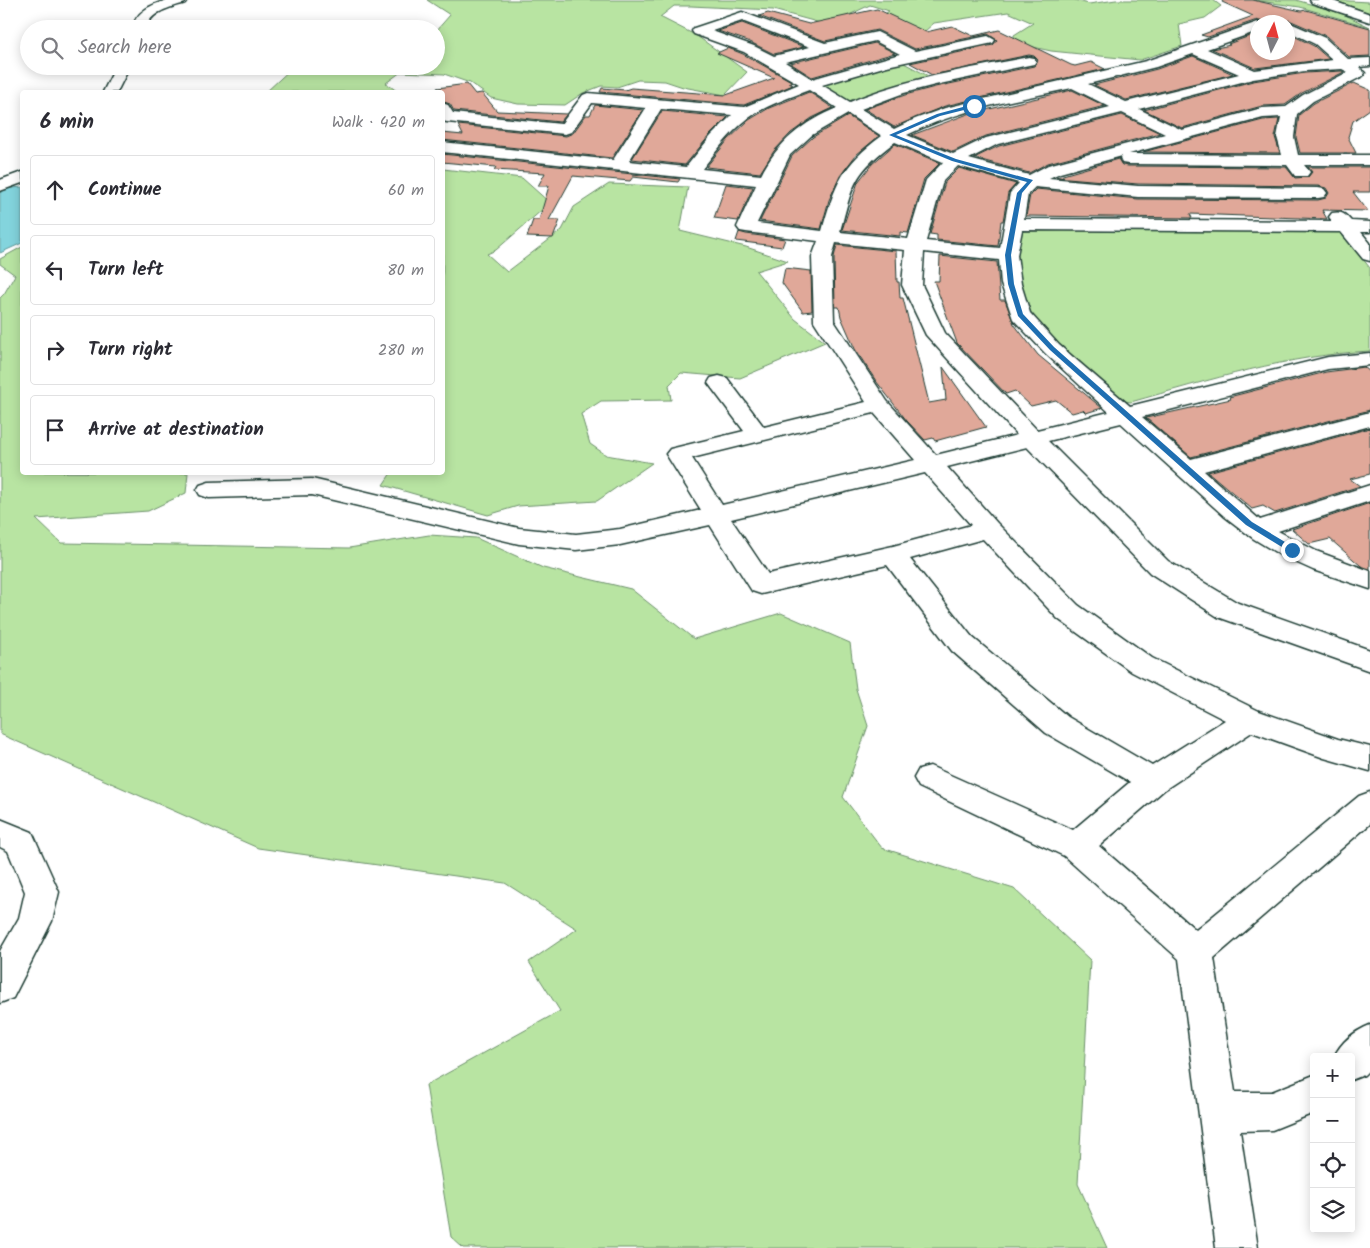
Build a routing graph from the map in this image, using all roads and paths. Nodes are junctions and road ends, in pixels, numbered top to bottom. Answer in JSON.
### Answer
{"nodes":[{"id":1,"x":180,"y":0,"type":"edge"},
{"id":2,"x":1317,"y":0,"type":"edge"},
{"id":3,"x":1370,"y":18,"type":"edge"},
{"id":4,"x":142,"y":20,"type":"edge"},
{"id":5,"x":1250,"y":28,"type":"edge"},
{"id":6,"x":1295,"y":29,"type":"edge"},
{"id":7,"x":966,"y":30,"type":"dead end"},
{"id":8,"x":988,"y":40,"type":"junction"},
{"id":9,"x":824,"y":47,"type":"junction"},
{"id":10,"x":1196,"y":48,"type":"junction"},
{"id":11,"x":914,"y":56,"type":"junction"},
{"id":12,"x":773,"y":61,"type":"junction"},
{"id":13,"x":1029,"y":61,"type":"junction"},
{"id":14,"x":1370,"y":62,"type":"edge"},
{"id":15,"x":1344,"y":63,"type":"junction"},
{"id":16,"x":118,"y":75,"type":"edge"},
{"id":17,"x":1253,"y":75,"type":"junction"},
{"id":18,"x":1074,"y":83,"type":"junction"},
{"id":19,"x":810,"y":84,"type":"junction"},
{"id":20,"x":111,"y":90,"type":"edge"},
{"id":21,"x":656,"y":104,"type":"junction"},
{"id":22,"x":848,"y":108,"type":"junction"},
{"id":23,"x":1125,"y":108,"type":"junction"},
{"id":24,"x":747,"y":112,"type":"junction"},
{"id":25,"x":1290,"y":112,"type":"junction"},
{"id":26,"x":445,"y":115,"type":"edge"},
{"id":27,"x":565,"y":129,"type":"junction"},
{"id":28,"x":892,"y":135,"type":"junction"},
{"id":29,"x":1180,"y":135,"type":"junction"},
{"id":30,"x":445,"y":147,"type":"edge"},
{"id":31,"x":546,"y":158,"type":"junction"},
{"id":32,"x":1091,"y":159,"type":"junction"},
{"id":33,"x":954,"y":160,"type":"junction"},
{"id":34,"x":1292,"y":160,"type":"junction"},
{"id":35,"x":1370,"y":160,"type":"edge"},
{"id":36,"x":618,"y":166,"type":"junction"},
{"id":37,"x":691,"y":173,"type":"junction"},
{"id":38,"x":20,"y":178,"type":"edge"},
{"id":39,"x":767,"y":181,"type":"junction"},
{"id":40,"x":1031,"y":181,"type":"junction"},
{"id":41,"x":0,"y":186,"type":"edge"},
{"id":42,"x":1318,"y":193,"type":"junction"},
{"id":43,"x":1013,"y":224,"type":"junction"},
{"id":44,"x":1347,"y":227,"type":"junction"},
{"id":45,"x":1370,"y":227,"type":"edge"},
{"id":46,"x":829,"y":237,"type":"junction"},
{"id":47,"x":915,"y":246,"type":"junction"},
{"id":48,"x":1008,"y":255,"type":"junction"},
{"id":49,"x":1370,"y":255,"type":"edge"},
{"id":50,"x":1370,"y":359,"type":"edge"},
{"id":51,"x":719,"y":383,"type":"dead end"},
{"id":52,"x":879,"y":405,"type":"junction"},
{"id":53,"x":1125,"y":414,"type":"junction"},
{"id":54,"x":1370,"y":419,"type":"edge"},
{"id":55,"x":758,"y":435,"type":"junction"},
{"id":56,"x":1032,"y":438,"type":"junction"},
{"id":57,"x":931,"y":464,"type":"junction"},
{"id":58,"x":1186,"y":468,"type":"junction"},
{"id":59,"x":209,"y":490,"type":"dead end"},
{"id":60,"x":1370,"y":493,"type":"edge"},
{"id":61,"x":716,"y":515,"type":"junction"},
{"id":62,"x":988,"y":529,"type":"junction"},
{"id":63,"x":1258,"y":529,"type":"junction"},
{"id":64,"x":893,"y":555,"type":"junction"},
{"id":65,"x":1370,"y":580,"type":"edge"},
{"id":66,"x":1370,"y":661,"type":"edge"},
{"id":67,"x":1248,"y":719,"type":"junction"},
{"id":68,"x":1370,"y":759,"type":"edge"},
{"id":69,"x":930,"y":778,"type":"dead end"},
{"id":70,"x":1153,"y":782,"type":"junction"},
{"id":71,"x":1370,"y":805,"type":"edge"},
{"id":72,"x":0,"y":832,"type":"edge"},
{"id":73,"x":1076,"y":846,"type":"junction"},
{"id":74,"x":1196,"y":952,"type":"junction"},
{"id":75,"x":0,"y":986,"type":"edge"},
{"id":76,"x":1370,"y":1043,"type":"edge"},
{"id":77,"x":1355,"y":1058,"type":"edge"},
{"id":78,"x":1310,"y":1096,"type":"edge"},
{"id":79,"x":1218,"y":1112,"type":"junction"},
{"id":80,"x":1238,"y":1248,"type":"edge"}],
"edges":[{"from":1,"to":4,"type":"street"},
{"from":2,"to":3,"type":"street"},
{"from":5,"to":10,"type":"street"},
{"from":6,"to":15,"type":"street"},
{"from":7,"to":8,"type":"street"},
{"from":8,"to":11,"type":"street"},
{"from":8,"to":13,"type":"street"},
{"from":9,"to":11,"type":"street"},
{"from":9,"to":12,"type":"street"},
{"from":9,"to":12,"type":"street"},
{"from":10,"to":17,"type":"street"},
{"from":10,"to":18,"type":"street"},
{"from":11,"to":19,"type":"street"},
{"from":12,"to":19,"type":"street"},
{"from":13,"to":18,"type":"street"},
{"from":13,"to":22,"type":"street"},
{"from":14,"to":15,"type":"street"},
{"from":15,"to":17,"type":"street"},
{"from":15,"to":25,"type":"street"},
{"from":16,"to":20,"type":"street"},
{"from":17,"to":23,"type":"street"},
{"from":18,"to":23,"type":"street"},
{"from":18,"to":28,"type":"street"},
{"from":19,"to":22,"type":"street"},
{"from":19,"to":24,"type":"street"},
{"from":21,"to":24,"type":"street"},
{"from":21,"to":27,"type":"street"},
{"from":21,"to":36,"type":"street"},
{"from":22,"to":28,"type":"street"},
{"from":22,"to":39,"type":"street"},
{"from":23,"to":29,"type":"street"},
{"from":23,"to":33,"type":"street"},
{"from":24,"to":37,"type":"street"},
{"from":25,"to":29,"type":"street"},
{"from":25,"to":34,"type":"street"},
{"from":26,"to":27,"type":"street"},
{"from":27,"to":31,"type":"street"},
{"from":28,"to":33,"type":"street"},
{"from":28,"to":46,"type":"street"},
{"from":29,"to":32,"type":"street"},
{"from":30,"to":31,"type":"street"},
{"from":31,"to":36,"type":"street"},
{"from":32,"to":34,"type":"street"},
{"from":32,"to":40,"type":"street"},
{"from":33,"to":40,"type":"street"},
{"from":33,"to":47,"type":"street"},
{"from":34,"to":35,"type":"street"},
{"from":34,"to":42,"type":"street"},
{"from":36,"to":37,"type":"street"},
{"from":37,"to":39,"type":"street"},
{"from":38,"to":41,"type":"street"},
{"from":39,"to":46,"type":"street"},
{"from":40,"to":42,"type":"street"},
{"from":40,"to":43,"type":"street"},
{"from":42,"to":44,"type":"street"},
{"from":43,"to":44,"type":"street"},
{"from":43,"to":48,"type":"street"},
{"from":44,"to":45,"type":"street"},
{"from":44,"to":49,"type":"street"},
{"from":46,"to":47,"type":"street"},
{"from":46,"to":52,"type":"street"},
{"from":47,"to":48,"type":"street"},
{"from":47,"to":56,"type":"street"},
{"from":48,"to":53,"type":"street"},
{"from":50,"to":53,"type":"street"},
{"from":51,"to":55,"type":"street"},
{"from":52,"to":55,"type":"street"},
{"from":52,"to":57,"type":"street"},
{"from":53,"to":56,"type":"street"},
{"from":53,"to":58,"type":"street"},
{"from":54,"to":58,"type":"street"},
{"from":55,"to":61,"type":"street"},
{"from":56,"to":57,"type":"street"},
{"from":56,"to":66,"type":"street"},
{"from":57,"to":61,"type":"street"},
{"from":57,"to":62,"type":"street"},
{"from":58,"to":63,"type":"street"},
{"from":59,"to":61,"type":"street"},
{"from":60,"to":63,"type":"street"},
{"from":61,"to":64,"type":"street"},
{"from":62,"to":64,"type":"street"},
{"from":62,"to":67,"type":"street"},
{"from":63,"to":65,"type":"street"},
{"from":64,"to":70,"type":"street"},
{"from":67,"to":68,"type":"street"},
{"from":67,"to":70,"type":"street"},
{"from":69,"to":73,"type":"street"},
{"from":70,"to":73,"type":"street"},
{"from":71,"to":74,"type":"street"},
{"from":72,"to":75,"type":"street"},
{"from":73,"to":74,"type":"street"},
{"from":74,"to":79,"type":"street"},
{"from":76,"to":77,"type":"street"},
{"from":78,"to":79,"type":"street"},
{"from":79,"to":80,"type":"street"}]}
